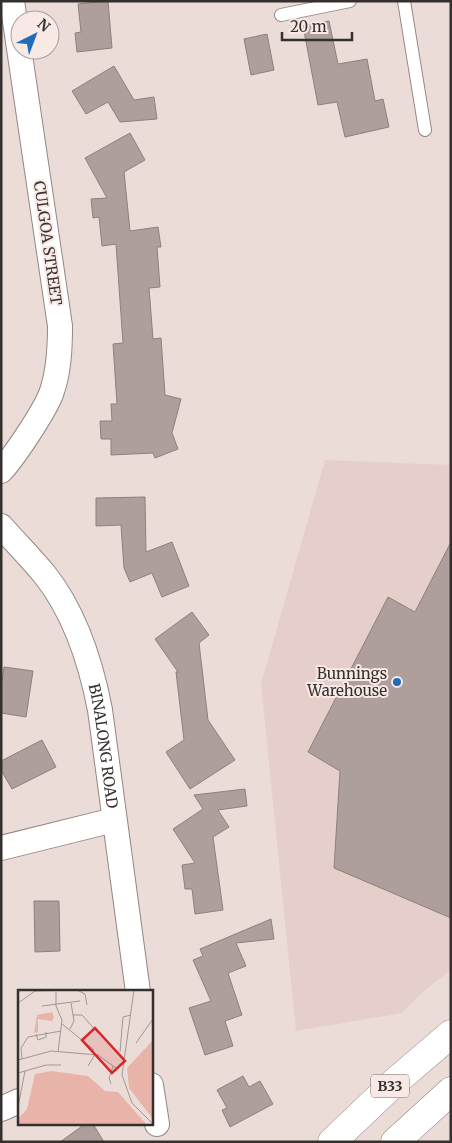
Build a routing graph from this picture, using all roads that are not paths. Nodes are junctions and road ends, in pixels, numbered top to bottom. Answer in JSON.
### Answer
{"nodes":[{"id":1,"x":12,"y":1,"type":"edge"},
{"id":2,"x":350,"y":1,"type":"edge"},
{"id":3,"x":404,"y":1,"type":"edge"},
{"id":4,"x":281,"y":15,"type":"dead end"},
{"id":5,"x":425,"y":130,"type":"dead end"},
{"id":6,"x":1,"y":471,"type":"edge"},
{"id":7,"x":1,"y":526,"type":"edge"},
{"id":8,"x":114,"y":820,"type":"junction"},
{"id":9,"x":1,"y":848,"type":"edge"},
{"id":10,"x":138,"y":990,"type":"edge"},
{"id":11,"x":451,"y":1034,"type":"edge"},
{"id":12,"x":451,"y":1091,"type":"edge"},
{"id":13,"x":152,"y":1093,"type":"edge"},
{"id":14,"x":18,"y":1101,"type":"edge"},
{"id":15,"x":1,"y":1109,"type":"edge"},
{"id":16,"x":156,"y":1124,"type":"dead end"},
{"id":17,"x":332,"y":1142,"type":"edge"},
{"id":18,"x":394,"y":1142,"type":"edge"}],
"edges":[{"from":1,"to":6,"type":"street","name":"CULGOA STREET"},
{"from":2,"to":4,"type":"lane"},
{"from":3,"to":5,"type":"lane"},
{"from":7,"to":8,"type":"street","name":"BINALONG ROAD"},
{"from":8,"to":9,"type":"street"},
{"from":8,"to":10,"type":"street","name":"BINALONG ROAD"},
{"from":11,"to":17,"type":"main road","number":"B33"},
{"from":12,"to":18,"type":"main road"},
{"from":13,"to":16,"type":"street"},
{"from":14,"to":15,"type":"street"}]}
